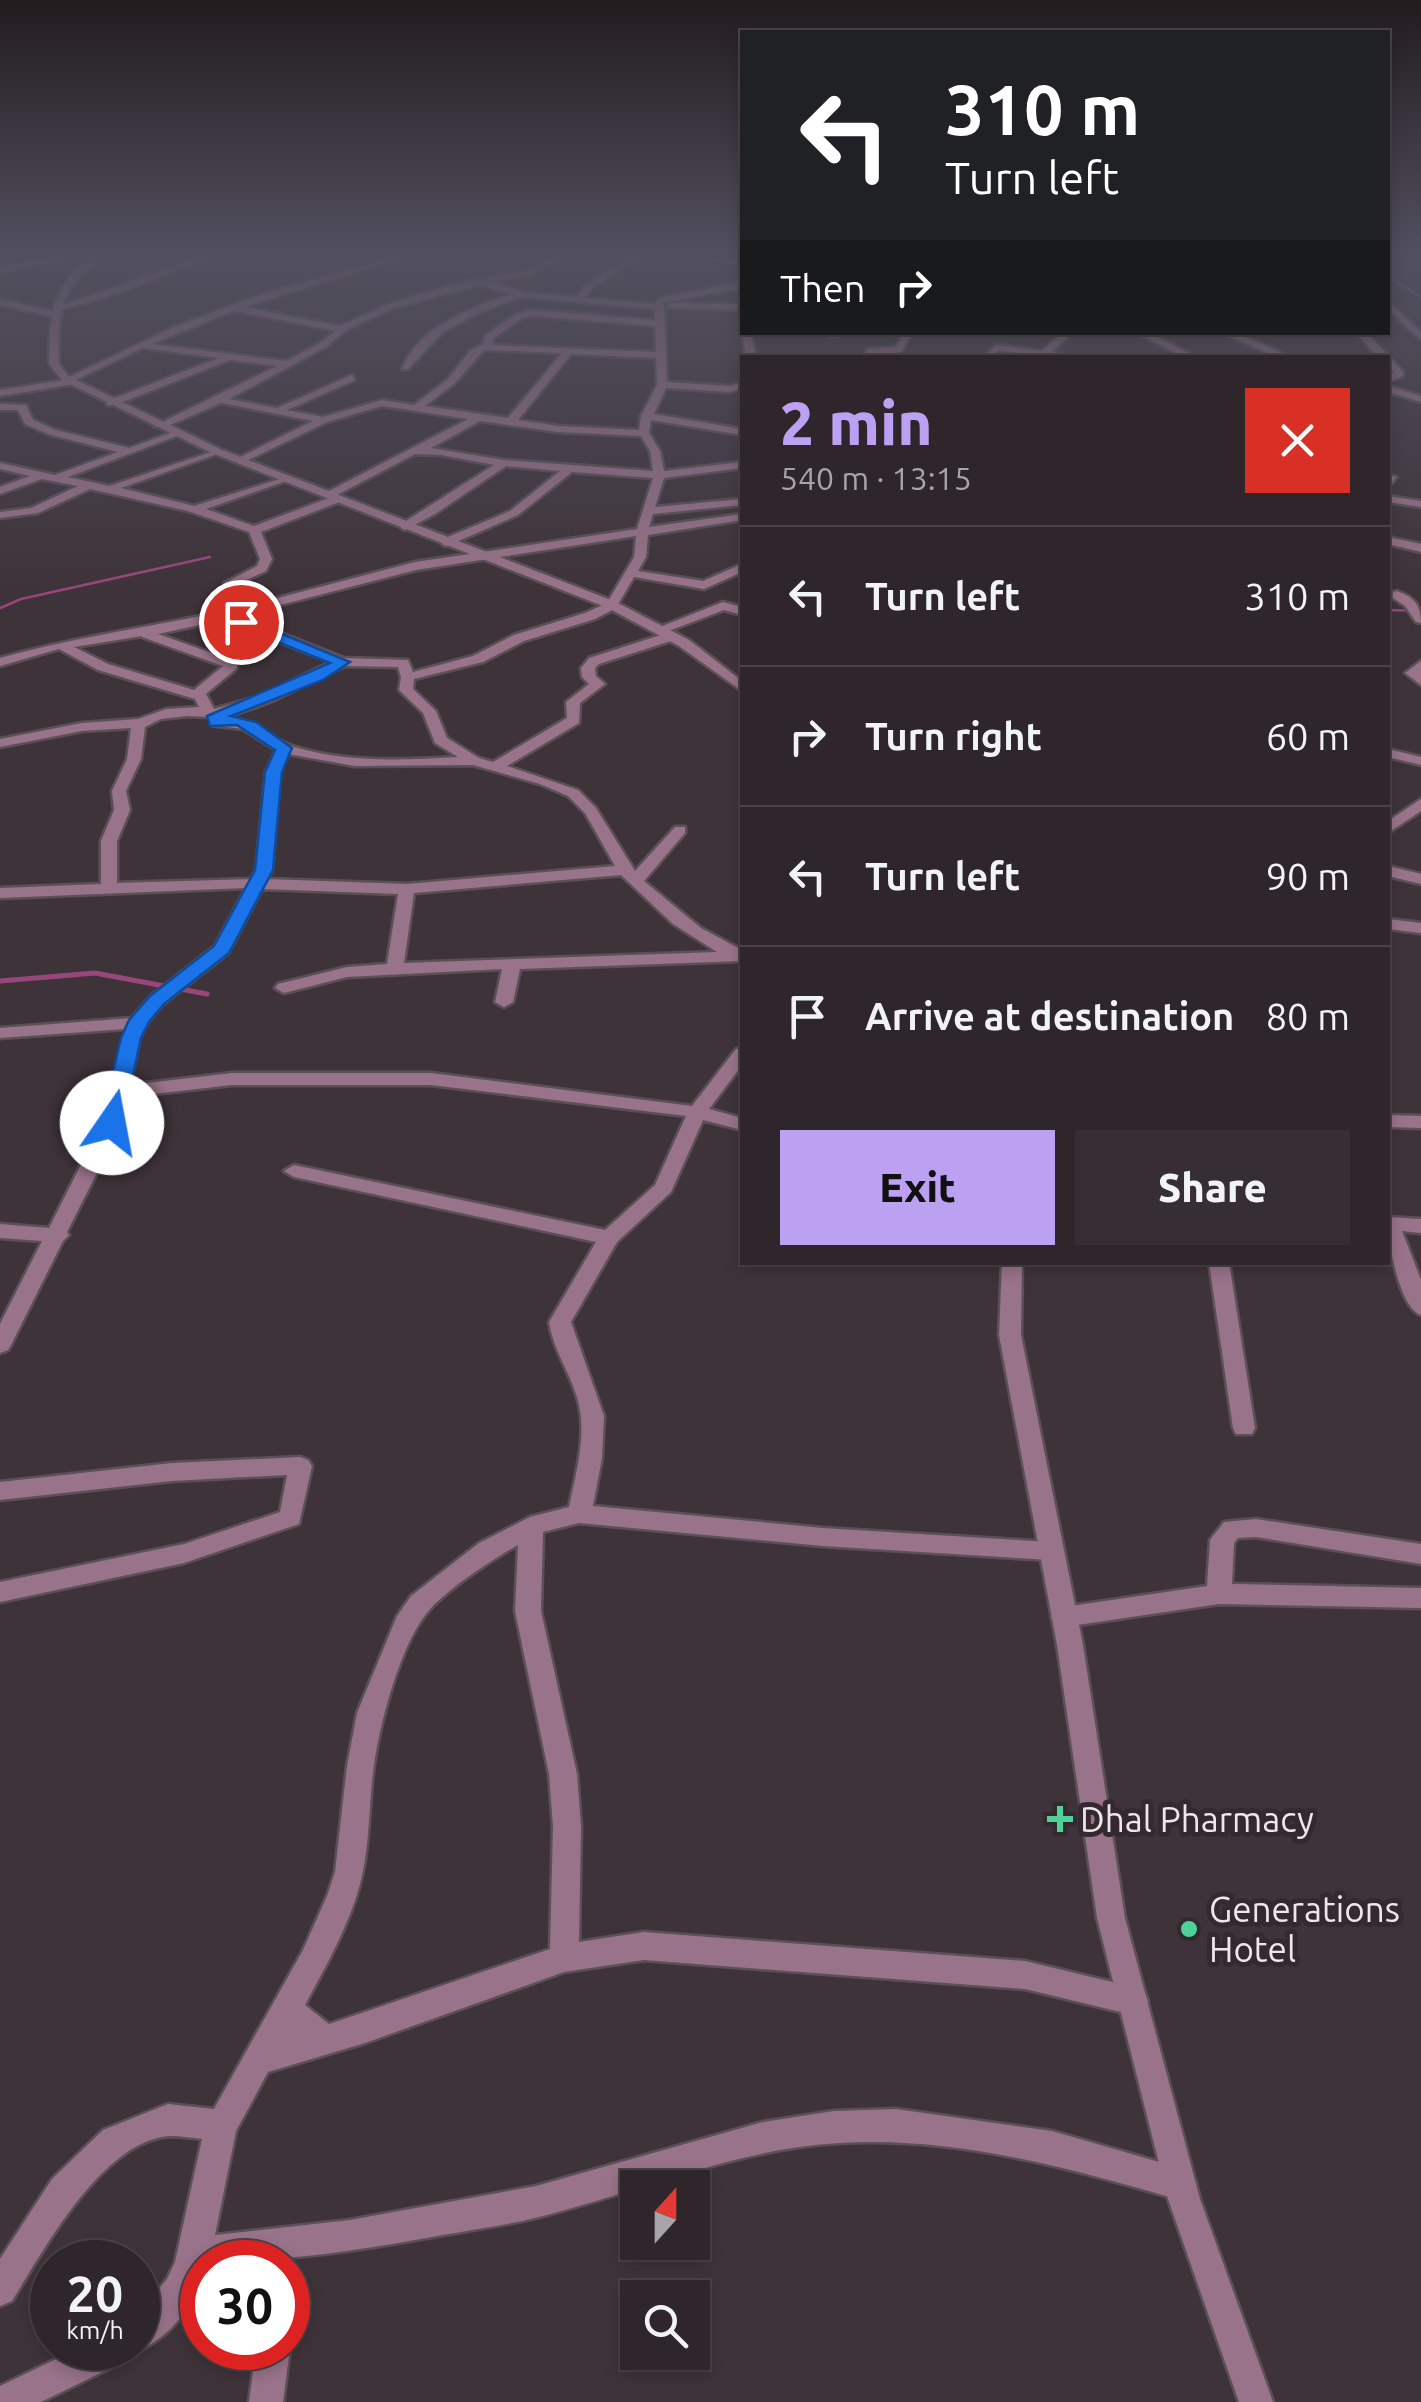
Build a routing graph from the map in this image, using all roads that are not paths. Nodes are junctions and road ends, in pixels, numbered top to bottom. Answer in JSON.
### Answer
{"nodes":[{"id":1,"x":57,"y":367,"type":"edge"},
{"id":2,"x":99,"y":367,"type":"edge"},
{"id":3,"x":202,"y":367,"type":"edge"},
{"id":4,"x":282,"y":367,"type":"edge"},
{"id":5,"x":463,"y":367,"type":"edge"},
{"id":6,"x":555,"y":367,"type":"edge"},
{"id":7,"x":660,"y":367,"type":"edge"},
{"id":8,"x":352,"y":378,"type":"dead end"},
{"id":9,"x":69,"y":381,"type":"junction"},
{"id":10,"x":662,"y":386,"type":"junction"},
{"id":11,"x":740,"y":386,"type":"edge"},
{"id":12,"x":1390,"y":390,"type":"edge"},
{"id":13,"x":0,"y":393,"type":"edge"},
{"id":14,"x":1421,"y":399,"type":"edge"},
{"id":15,"x":220,"y":400,"type":"junction"},
{"id":16,"x":111,"y":402,"type":"junction"},
{"id":17,"x":0,"y":406,"type":"edge"},
{"id":18,"x":417,"y":407,"type":"junction"},
{"id":19,"x":281,"y":409,"type":"junction"},
{"id":20,"x":646,"y":416,"type":"junction"},
{"id":21,"x":479,"y":418,"type":"junction"},
{"id":22,"x":323,"y":420,"type":"junction"},
{"id":23,"x":510,"y":422,"type":"junction"},
{"id":24,"x":159,"y":426,"type":"junction"},
{"id":25,"x":644,"y":432,"type":"junction"},
{"id":26,"x":740,"y":432,"type":"edge"},
{"id":27,"x":177,"y":434,"type":"junction"},
{"id":28,"x":128,"y":450,"type":"junction"},
{"id":29,"x":418,"y":451,"type":"junction"},
{"id":30,"x":216,"y":452,"type":"junction"},
{"id":31,"x":240,"y":461,"type":"junction"},
{"id":32,"x":504,"y":463,"type":"junction"},
{"id":33,"x":740,"y":465,"type":"edge"},
{"id":34,"x":0,"y":466,"type":"edge"},
{"id":35,"x":568,"y":470,"type":"junction"},
{"id":36,"x":658,"y":475,"type":"junction"},
{"id":37,"x":38,"y":477,"type":"junction"},
{"id":38,"x":284,"y":478,"type":"junction"},
{"id":39,"x":54,"y":479,"type":"junction"},
{"id":40,"x":89,"y":485,"type":"junction"},
{"id":41,"x":110,"y":489,"type":"junction"},
{"id":42,"x":0,"y":492,"type":"edge"},
{"id":43,"x":334,"y":497,"type":"junction"},
{"id":44,"x":1390,"y":499,"type":"edge"},
{"id":45,"x":740,"y":502,"type":"edge"},
{"id":46,"x":1421,"y":504,"type":"edge"},
{"id":47,"x":196,"y":509,"type":"junction"},
{"id":48,"x":648,"y":512,"type":"junction"},
{"id":49,"x":0,"y":515,"type":"edge"},
{"id":50,"x":740,"y":517,"type":"edge"},
{"id":51,"x":405,"y":526,"type":"junction"},
{"id":52,"x":254,"y":530,"type":"junction"},
{"id":53,"x":642,"y":531,"type":"junction"},
{"id":54,"x":1390,"y":541,"type":"edge"},
{"id":55,"x":447,"y":542,"type":"junction"},
{"id":56,"x":1421,"y":548,"type":"edge"},
{"id":57,"x":481,"y":555,"type":"junction"},
{"id":58,"x":740,"y":570,"type":"edge"},
{"id":59,"x":630,"y":573,"type":"junction"},
{"id":60,"x":1392,"y":595,"type":"edge"},
{"id":61,"x":1417,"y":601,"type":"edge"},
{"id":62,"x":268,"y":604,"type":"junction"},
{"id":63,"x":612,"y":604,"type":"junction"},
{"id":64,"x":740,"y":610,"type":"edge"},
{"id":65,"x":244,"y":611,"type":"junction"},
{"id":66,"x":1421,"y":619,"type":"edge"},
{"id":67,"x":146,"y":633,"type":"junction"},
{"id":68,"x":666,"y":633,"type":"junction"},
{"id":69,"x":60,"y":645,"type":"junction"},
{"id":70,"x":0,"y":662,"type":"edge"},
{"id":71,"x":342,"y":662,"type":"junction"},
{"id":72,"x":1421,"y":664,"type":"edge"},
{"id":73,"x":408,"y":676,"type":"junction"},
{"id":74,"x":1421,"y":681,"type":"edge"},
{"id":75,"x":740,"y":686,"type":"edge"},
{"id":76,"x":200,"y":696,"type":"junction"},
{"id":77,"x":213,"y":713,"type":"junction"},
{"id":78,"x":140,"y":723,"type":"junction"},
{"id":79,"x":0,"y":742,"type":"edge"},
{"id":80,"x":284,"y":748,"type":"junction"},
{"id":81,"x":1390,"y":753,"type":"edge"},
{"id":82,"x":1421,"y":761,"type":"edge"},
{"id":83,"x":474,"y":762,"type":"junction"},
{"id":84,"x":493,"y":768,"type":"junction"},
{"id":85,"x":1421,"y":804,"type":"edge"},
{"id":86,"x":1392,"y":825,"type":"edge"},
{"id":87,"x":1421,"y":829,"type":"edge"},
{"id":88,"x":680,"y":830,"type":"dead end"},
{"id":89,"x":1390,"y":871,"type":"edge"},
{"id":90,"x":630,"y":876,"type":"junction"},
{"id":91,"x":1421,"y":879,"type":"edge"},
{"id":92,"x":258,"y":884,"type":"junction"},
{"id":93,"x":108,"y":887,"type":"junction"},
{"id":94,"x":407,"y":889,"type":"junction"},
{"id":95,"x":0,"y":893,"type":"edge"},
{"id":96,"x":1390,"y":924,"type":"edge"},
{"id":97,"x":1421,"y":928,"type":"edge"},
{"id":98,"x":740,"y":956,"type":"edge"},
{"id":99,"x":512,"y":964,"type":"junction"},
{"id":100,"x":395,"y":968,"type":"junction"},
{"id":101,"x":284,"y":988,"type":"dead end"},
{"id":102,"x":504,"y":1002,"type":"dead end"},
{"id":103,"x":138,"y":1023,"type":"junction"},
{"id":104,"x":0,"y":1033,"type":"edge"},
{"id":105,"x":740,"y":1055,"type":"edge"},
{"id":106,"x":119,"y":1092,"type":"junction"},
{"id":107,"x":697,"y":1112,"type":"junction"},
{"id":108,"x":1390,"y":1122,"type":"edge"},
{"id":109,"x":1421,"y":1122,"type":"edge"},
{"id":110,"x":740,"y":1123,"type":"edge"},
{"id":111,"x":294,"y":1171,"type":"dead end"},
{"id":112,"x":1390,"y":1224,"type":"edge"},
{"id":113,"x":1421,"y":1226,"type":"edge"},
{"id":114,"x":1390,"y":1229,"type":"edge"},
{"id":115,"x":0,"y":1231,"type":"edge"},
{"id":116,"x":58,"y":1235,"type":"junction"},
{"id":117,"x":608,"y":1238,"type":"junction"},
{"id":118,"x":1012,"y":1265,"type":"edge"},
{"id":119,"x":1219,"y":1265,"type":"edge"},
{"id":120,"x":1421,"y":1308,"type":"edge"},
{"id":121,"x":10,"y":1309,"type":"edge"},
{"id":122,"x":0,"y":1345,"type":"edge"},
{"id":123,"x":1244,"y":1428,"type":"dead end"},
{"id":124,"x":0,"y":1491,"type":"edge"},
{"id":125,"x":579,"y":1514,"type":"junction"},
{"id":126,"x":531,"y":1527,"type":"junction"},
{"id":127,"x":1050,"y":1551,"type":"junction"},
{"id":128,"x":1421,"y":1554,"type":"edge"},
{"id":129,"x":0,"y":1592,"type":"edge"},
{"id":130,"x":1219,"y":1594,"type":"junction"},
{"id":131,"x":1421,"y":1598,"type":"edge"},
{"id":132,"x":1064,"y":1616,"type":"junction"},
{"id":133,"x":564,"y":1958,"type":"junction"},
{"id":134,"x":1133,"y":2001,"type":"junction"},
{"id":135,"x":286,"y":2008,"type":"junction"},
{"id":136,"x":326,"y":2041,"type":"junction"},
{"id":137,"x":256,"y":2060,"type":"junction"},
{"id":138,"x":222,"y":2126,"type":"junction"},
{"id":139,"x":1180,"y":2184,"type":"junction"},
{"id":140,"x":202,"y":2240,"type":"edge"},
{"id":141,"x":310,"y":2244,"type":"edge"},
{"id":142,"x":180,"y":2287,"type":"edge"},
{"id":143,"x":0,"y":2289,"type":"edge"},
{"id":144,"x":160,"y":2312,"type":"edge"},
{"id":145,"x":70,"y":2370,"type":"edge"},
{"id":146,"x":270,"y":2370,"type":"edge"},
{"id":147,"x":4,"y":2402,"type":"edge"},
{"id":148,"x":266,"y":2402,"type":"edge"},
{"id":149,"x":1256,"y":2402,"type":"edge"}],
"edges":[{"from":1,"to":9,"type":"street"},
{"from":2,"to":9,"type":"street"},
{"from":3,"to":16,"type":"street"},
{"from":4,"to":15,"type":"street"},
{"from":5,"to":18,"type":"street"},
{"from":6,"to":23,"type":"street"},
{"from":7,"to":10,"type":"street"},
{"from":8,"to":19,"type":"street"},
{"from":9,"to":13,"type":"street"},
{"from":9,"to":16,"type":"street"},
{"from":10,"to":11,"type":"street"},
{"from":10,"to":20,"type":"street"},
{"from":12,"to":14,"type":"street"},
{"from":15,"to":19,"type":"street"},
{"from":15,"to":24,"type":"street"},
{"from":16,"to":24,"type":"street"},
{"from":17,"to":28,"type":"street"},
{"from":18,"to":21,"type":"street"},
{"from":18,"to":22,"type":"street"},
{"from":19,"to":22,"type":"street"},
{"from":20,"to":25,"type":"street"},
{"from":20,"to":26,"type":"street"},
{"from":21,"to":23,"type":"street"},
{"from":21,"to":29,"type":"street"},
{"from":22,"to":31,"type":"street"},
{"from":23,"to":25,"type":"street"},
{"from":24,"to":27,"type":"street"},
{"from":25,"to":36,"type":"street"},
{"from":27,"to":28,"type":"street"},
{"from":27,"to":30,"type":"street"},
{"from":28,"to":39,"type":"street"},
{"from":29,"to":32,"type":"street"},
{"from":29,"to":43,"type":"street"},
{"from":30,"to":31,"type":"street"},
{"from":30,"to":41,"type":"street"},
{"from":31,"to":38,"type":"street"},
{"from":32,"to":35,"type":"street"},
{"from":32,"to":51,"type":"street"},
{"from":33,"to":36,"type":"street"},
{"from":34,"to":37,"type":"street"},
{"from":35,"to":36,"type":"street"},
{"from":35,"to":55,"type":"street"},
{"from":36,"to":48,"type":"street"},
{"from":37,"to":39,"type":"street"},
{"from":37,"to":42,"type":"street"},
{"from":38,"to":43,"type":"street"},
{"from":38,"to":47,"type":"street"},
{"from":39,"to":40,"type":"street"},
{"from":40,"to":41,"type":"street"},
{"from":40,"to":49,"type":"street"},
{"from":41,"to":47,"type":"street"},
{"from":43,"to":51,"type":"street"},
{"from":43,"to":52,"type":"street"},
{"from":44,"to":46,"type":"street"},
{"from":45,"to":48,"type":"street"},
{"from":47,"to":52,"type":"street"},
{"from":48,"to":53,"type":"street"},
{"from":50,"to":53,"type":"street"},
{"from":51,"to":55,"type":"street"},
{"from":52,"to":62,"type":"street"},
{"from":53,"to":57,"type":"street"},
{"from":53,"to":59,"type":"street"},
{"from":54,"to":56,"type":"street"},
{"from":55,"to":57,"type":"street"},
{"from":57,"to":62,"type":"street"},
{"from":57,"to":63,"type":"street"},
{"from":58,"to":59,"type":"street"},
{"from":59,"to":63,"type":"street"},
{"from":60,"to":61,"type":"street"},
{"from":61,"to":66,"type":"street"},
{"from":62,"to":65,"type":"street"},
{"from":63,"to":68,"type":"street"},
{"from":63,"to":73,"type":"street"},
{"from":64,"to":68,"type":"street"},
{"from":65,"to":67,"type":"street"},
{"from":65,"to":71,"type":"street"},
{"from":67,"to":69,"type":"street"},
{"from":67,"to":76,"type":"street"},
{"from":68,"to":75,"type":"street"},
{"from":68,"to":84,"type":"street"},
{"from":69,"to":70,"type":"street"},
{"from":69,"to":76,"type":"street"},
{"from":71,"to":73,"type":"street"},
{"from":71,"to":77,"type":"street"},
{"from":72,"to":74,"type":"street"},
{"from":73,"to":83,"type":"street"},
{"from":76,"to":77,"type":"street"},
{"from":77,"to":78,"type":"street"},
{"from":77,"to":80,"type":"street"},
{"from":78,"to":79,"type":"street"},
{"from":78,"to":93,"type":"street"},
{"from":80,"to":83,"type":"street"},
{"from":80,"to":92,"type":"street"},
{"from":81,"to":82,"type":"street"},
{"from":83,"to":84,"type":"street"},
{"from":84,"to":90,"type":"street"},
{"from":85,"to":86,"type":"street"},
{"from":86,"to":87,"type":"street"},
{"from":88,"to":90,"type":"street"},
{"from":89,"to":91,"type":"street"},
{"from":90,"to":94,"type":"street"},
{"from":90,"to":98,"type":"street"},
{"from":92,"to":93,"type":"street"},
{"from":92,"to":94,"type":"street"},
{"from":92,"to":103,"type":"street"},
{"from":93,"to":95,"type":"street"},
{"from":94,"to":100,"type":"street"},
{"from":96,"to":97,"type":"street"},
{"from":98,"to":99,"type":"street"},
{"from":99,"to":100,"type":"street"},
{"from":99,"to":102,"type":"street"},
{"from":100,"to":101,"type":"street"},
{"from":103,"to":104,"type":"street"},
{"from":103,"to":106,"type":"street"},
{"from":105,"to":107,"type":"street"},
{"from":106,"to":107,"type":"street"},
{"from":106,"to":116,"type":"street"},
{"from":107,"to":110,"type":"street"},
{"from":107,"to":117,"type":"street"},
{"from":108,"to":109,"type":"street"},
{"from":111,"to":117,"type":"street"},
{"from":112,"to":113,"type":"street"},
{"from":114,"to":120,"type":"street"},
{"from":115,"to":116,"type":"street"},
{"from":116,"to":121,"type":"street"},
{"from":117,"to":125,"type":"street"},
{"from":118,"to":127,"type":"street"},
{"from":119,"to":123,"type":"street"},
{"from":121,"to":122,"type":"street"},
{"from":124,"to":129,"type":"street"},
{"from":125,"to":126,"type":"street"},
{"from":125,"to":127,"type":"street"},
{"from":126,"to":133,"type":"street"},
{"from":126,"to":135,"type":"street"},
{"from":127,"to":132,"type":"street"},
{"from":128,"to":130,"type":"street"},
{"from":130,"to":131,"type":"street"},
{"from":130,"to":132,"type":"street"},
{"from":132,"to":134,"type":"street"},
{"from":133,"to":134,"type":"street"},
{"from":133,"to":136,"type":"street"},
{"from":134,"to":139,"type":"street"},
{"from":135,"to":136,"type":"street"},
{"from":135,"to":137,"type":"street"},
{"from":136,"to":137,"type":"street"},
{"from":137,"to":138,"type":"street"},
{"from":138,"to":140,"type":"street"},
{"from":138,"to":143,"type":"street"},
{"from":139,"to":141,"type":"street"},
{"from":139,"to":149,"type":"street"},
{"from":142,"to":144,"type":"street"},
{"from":145,"to":147,"type":"street"},
{"from":146,"to":148,"type":"street"}]}
